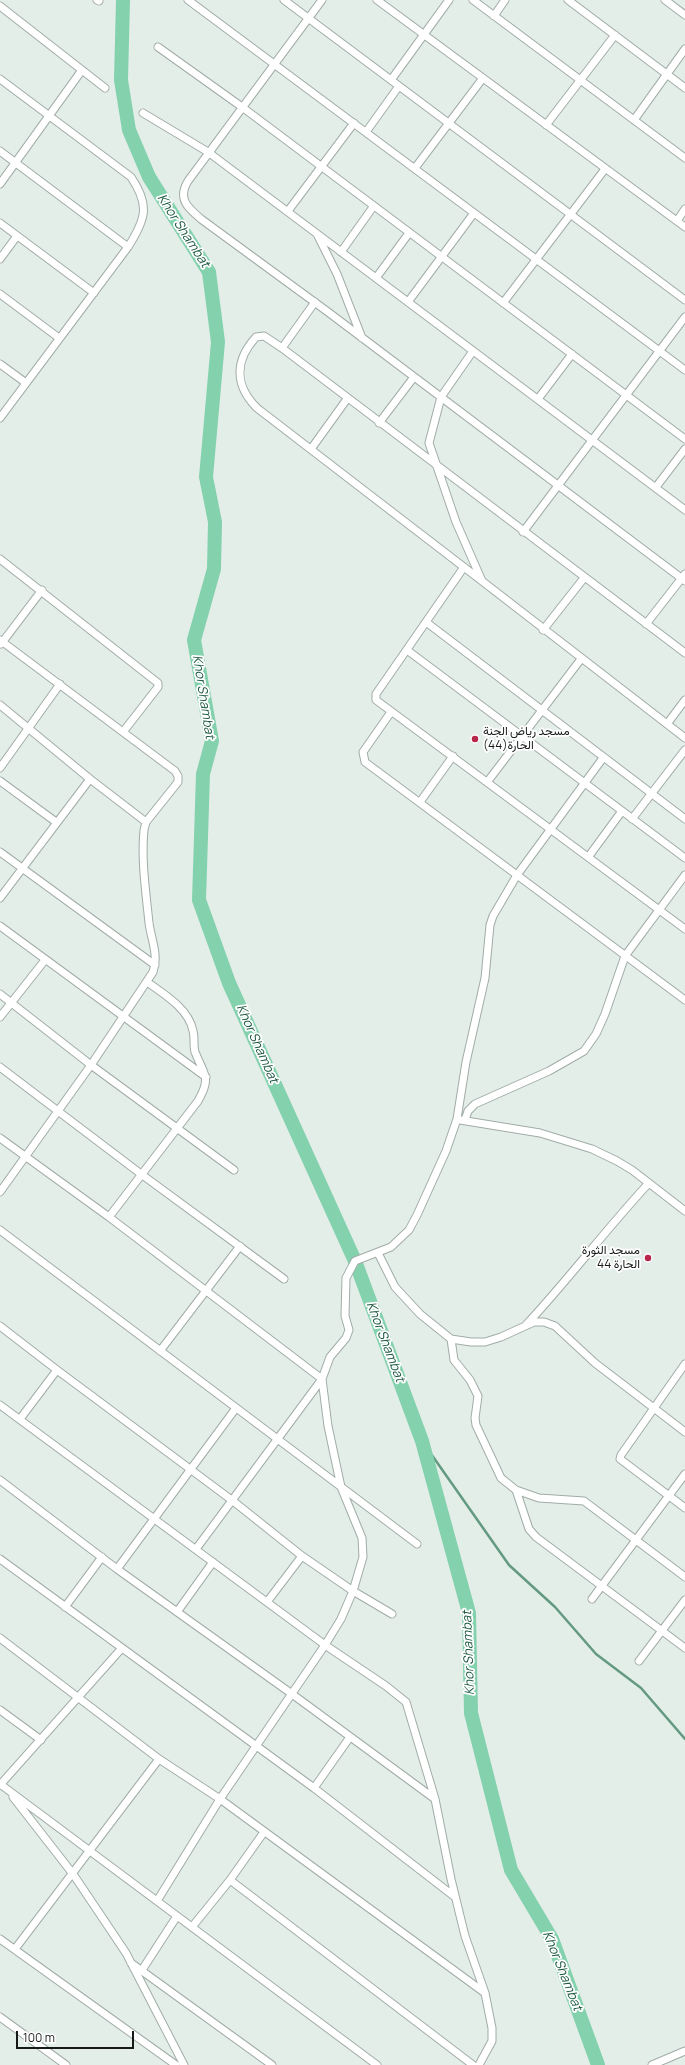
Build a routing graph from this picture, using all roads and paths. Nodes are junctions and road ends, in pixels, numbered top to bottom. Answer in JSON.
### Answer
{"nodes":[{"id":1,"x":188,"y":0,"type":"edge"},
{"id":2,"x":284,"y":0,"type":"edge"},
{"id":3,"x":322,"y":0,"type":"edge"},
{"id":4,"x":376,"y":0,"type":"edge"},
{"id":5,"x":448,"y":0,"type":"edge"},
{"id":6,"x":473,"y":0,"type":"edge"},
{"id":7,"x":505,"y":0,"type":"edge"},
{"id":8,"x":568,"y":0,"type":"edge"},
{"id":9,"x":665,"y":0,"type":"edge"},
{"id":10,"x":0,"y":6,"type":"edge"},
{"id":11,"x":685,"y":15,"type":"edge"},
{"id":12,"x":494,"y":16,"type":"junction"},
{"id":13,"x":308,"y":18,"type":"junction"},
{"id":14,"x":423,"y":35,"type":"junction"},
{"id":15,"x":615,"y":35,"type":"junction"},
{"id":16,"x":158,"y":47,"type":"dead end"},
{"id":17,"x":685,"y":49,"type":"edge"},
{"id":18,"x":274,"y":63,"type":"junction"},
{"id":19,"x":82,"y":70,"type":"junction"},
{"id":20,"x":667,"y":74,"type":"junction"},
{"id":21,"x":483,"y":78,"type":"junction"},
{"id":22,"x":0,"y":79,"type":"edge"},
{"id":23,"x":390,"y":80,"type":"junction"},
{"id":24,"x":580,"y":80,"type":"junction"},
{"id":25,"x":399,"y":86,"type":"junction"},
{"id":26,"x":104,"y":88,"type":"dead end"},
{"id":27,"x":685,"y":88,"type":"edge"},
{"id":28,"x":242,"y":107,"type":"junction"},
{"id":29,"x":143,"y":113,"type":"dead end"},
{"id":30,"x":49,"y":116,"type":"junction"},
{"id":31,"x":634,"y":120,"type":"junction"},
{"id":32,"x":354,"y":123,"type":"junction"},
{"id":33,"x":448,"y":123,"type":"junction"},
{"id":34,"x":546,"y":125,"type":"junction"},
{"id":35,"x":366,"y":132,"type":"junction"},
{"id":36,"x":0,"y":151,"type":"edge"},
{"id":37,"x":208,"y":152,"type":"junction"},
{"id":38,"x":685,"y":158,"type":"edge"},
{"id":39,"x":16,"y":163,"type":"junction"},
{"id":40,"x":320,"y":168,"type":"junction"},
{"id":41,"x":415,"y":168,"type":"junction"},
{"id":42,"x":605,"y":168,"type":"junction"},
{"id":43,"x":0,"y":184,"type":"edge"},
{"id":44,"x":374,"y":207,"type":"junction"},
{"id":45,"x":685,"y":209,"type":"edge"},
{"id":46,"x":288,"y":212,"type":"junction"},
{"id":47,"x":474,"y":212,"type":"junction"},
{"id":48,"x":570,"y":214,"type":"junction"},
{"id":49,"x":677,"y":221,"type":"junction"},
{"id":50,"x":0,"y":223,"type":"edge"},
{"id":51,"x":685,"y":227,"type":"edge"},
{"id":52,"x":316,"y":233,"type":"junction"},
{"id":53,"x":409,"y":233,"type":"junction"},
{"id":54,"x":18,"y":236,"type":"junction"},
{"id":55,"x":128,"y":247,"type":"junction"},
{"id":56,"x":341,"y":252,"type":"junction"},
{"id":57,"x":441,"y":257,"type":"junction"},
{"id":58,"x":0,"y":259,"type":"edge"},
{"id":59,"x":537,"y":259,"type":"junction"},
{"id":60,"x":376,"y":278,"type":"junction"},
{"id":61,"x":94,"y":293,"type":"junction"},
{"id":62,"x":0,"y":294,"type":"edge"},
{"id":63,"x":685,"y":300,"type":"edge"},
{"id":64,"x":315,"y":302,"type":"junction"},
{"id":65,"x":408,"y":302,"type":"junction"},
{"id":66,"x":503,"y":303,"type":"junction"},
{"id":67,"x":685,"y":317,"type":"edge"},
{"id":68,"x":59,"y":338,"type":"junction"},
{"id":69,"x":362,"y":338,"type":"junction"},
{"id":70,"x":282,"y":348,"type":"junction"},
{"id":71,"x":473,"y":351,"type":"junction"},
{"id":72,"x":660,"y":351,"type":"junction"},
{"id":73,"x":572,"y":354,"type":"junction"},
{"id":74,"x":0,"y":364,"type":"edge"},
{"id":75,"x":685,"y":370,"type":"edge"},
{"id":76,"x":414,"y":377,"type":"junction"},
{"id":77,"x":26,"y":383,"type":"junction"},
{"id":78,"x":627,"y":395,"type":"junction"},
{"id":79,"x":441,"y":397,"type":"junction"},
{"id":80,"x":347,"y":399,"type":"junction"},
{"id":81,"x":538,"y":399,"type":"junction"},
{"id":82,"x":0,"y":418,"type":"edge"},
{"id":83,"x":379,"y":423,"type":"junction"},
{"id":84,"x":685,"y":439,"type":"edge"},
{"id":85,"x":593,"y":440,"type":"junction"},
{"id":86,"x":311,"y":449,"type":"junction"},
{"id":87,"x":685,"y":450,"type":"edge"},
{"id":88,"x":436,"y":464,"type":"junction"},
{"id":89,"x":558,"y":485,"type":"junction"},
{"id":90,"x":656,"y":488,"type":"junction"},
{"id":91,"x":685,"y":510,"type":"edge"},
{"id":92,"x":523,"y":532,"type":"junction"},
{"id":93,"x":0,"y":559,"type":"edge"},
{"id":94,"x":464,"y":567,"type":"junction"},
{"id":95,"x":584,"y":578,"type":"junction"},
{"id":96,"x":684,"y":578,"type":"edge"},
{"id":97,"x":482,"y":581,"type":"junction"},
{"id":98,"x":42,"y":590,"type":"junction"},
{"id":99,"x":426,"y":622,"type":"junction"},
{"id":100,"x":646,"y":624,"type":"junction"},
{"id":101,"x":543,"y":630,"type":"junction"},
{"id":102,"x":1,"y":642,"type":"edge"},
{"id":103,"x":407,"y":650,"type":"junction"},
{"id":104,"x":685,"y":653,"type":"edge"},
{"id":105,"x":581,"y":659,"type":"junction"},
{"id":106,"x":60,"y":684,"type":"junction"},
{"id":107,"x":685,"y":700,"type":"edge"},
{"id":108,"x":0,"y":705,"type":"edge"},
{"id":109,"x":541,"y":711,"type":"junction"},
{"id":110,"x":391,"y":712,"type":"junction"},
{"id":111,"x":667,"y":724,"type":"junction"},
{"id":112,"x":28,"y":728,"type":"junction"},
{"id":113,"x":123,"y":732,"type":"junction"},
{"id":114,"x":522,"y":735,"type":"junction"},
{"id":115,"x":685,"y":738,"type":"edge"},
{"id":116,"x":685,"y":750,"type":"edge"},
{"id":117,"x":453,"y":756,"type":"junction"},
{"id":118,"x":603,"y":758,"type":"junction"},
{"id":119,"x":0,"y":768,"type":"edge"},
{"id":120,"x":90,"y":778,"type":"junction"},
{"id":121,"x":0,"y":781,"type":"edge"},
{"id":122,"x":488,"y":781,"type":"junction"},
{"id":123,"x":584,"y":783,"type":"junction"},
{"id":124,"x":652,"y":794,"type":"junction"},
{"id":125,"x":420,"y":802,"type":"junction"},
{"id":126,"x":622,"y":811,"type":"junction"},
{"id":127,"x":632,"y":819,"type":"junction"},
{"id":128,"x":685,"y":819,"type":"edge"},
{"id":129,"x":56,"y":822,"type":"junction"},
{"id":130,"x":146,"y":822,"type":"junction"},
{"id":131,"x":551,"y":828,"type":"junction"},
{"id":132,"x":0,"y":852,"type":"edge"},
{"id":133,"x":589,"y":856,"type":"junction"},
{"id":134,"x":685,"y":858,"type":"edge"},
{"id":135,"x":22,"y":868,"type":"junction"},
{"id":136,"x":517,"y":875,"type":"junction"},
{"id":137,"x":685,"y":875,"type":"edge"},
{"id":138,"x":0,"y":898,"type":"edge"},
{"id":139,"x":659,"y":910,"type":"junction"},
{"id":140,"x":0,"y":926,"type":"edge"},
{"id":141,"x":685,"y":929,"type":"edge"},
{"id":142,"x":625,"y":956,"type":"junction"},
{"id":143,"x":45,"y":960,"type":"junction"},
{"id":144,"x":156,"y":965,"type":"junction"},
{"id":145,"x":147,"y":982,"type":"junction"},
{"id":146,"x":0,"y":994,"type":"edge"},
{"id":147,"x":685,"y":1000,"type":"edge"},
{"id":148,"x":11,"y":1003,"type":"junction"},
{"id":149,"x":0,"y":1017,"type":"edge"},
{"id":150,"x":124,"y":1018,"type":"junction"},
{"id":151,"x":91,"y":1065,"type":"junction"},
{"id":152,"x":0,"y":1066,"type":"edge"},
{"id":153,"x":206,"y":1078,"type":"junction"},
{"id":154,"x":59,"y":1111,"type":"junction"},
{"id":155,"x":461,"y":1120,"type":"junction"},
{"id":156,"x":176,"y":1128,"type":"junction"},
{"id":157,"x":0,"y":1138,"type":"edge"},
{"id":158,"x":25,"y":1157,"type":"junction"},
{"id":159,"x":234,"y":1170,"type":"dead end"},
{"id":160,"x":141,"y":1174,"type":"junction"},
{"id":161,"x":649,"y":1183,"type":"junction"},
{"id":162,"x":0,"y":1192,"type":"edge"},
{"id":163,"x":685,"y":1211,"type":"edge"},
{"id":164,"x":108,"y":1217,"type":"junction"},
{"id":165,"x":0,"y":1230,"type":"edge"},
{"id":166,"x":240,"y":1246,"type":"junction"},
{"id":167,"x":378,"y":1253,"type":"junction"},
{"id":168,"x":284,"y":1279,"type":"dead end"},
{"id":169,"x":205,"y":1291,"type":"junction"},
{"id":170,"x":526,"y":1325,"type":"junction"},
{"id":171,"x":0,"y":1326,"type":"edge"},
{"id":172,"x":451,"y":1339,"type":"junction"},
{"id":173,"x":160,"y":1350,"type":"junction"},
{"id":174,"x":685,"y":1365,"type":"edge"},
{"id":175,"x":57,"y":1370,"type":"junction"},
{"id":176,"x":322,"y":1379,"type":"junction"},
{"id":177,"x":0,"y":1405,"type":"edge"},
{"id":178,"x":236,"y":1408,"type":"junction"},
{"id":179,"x":655,"y":1409,"type":"junction"},
{"id":180,"x":20,"y":1419,"type":"junction"},
{"id":181,"x":685,"y":1432,"type":"edge"},
{"id":182,"x":278,"y":1440,"type":"junction"},
{"id":183,"x":191,"y":1470,"type":"junction"},
{"id":184,"x":685,"y":1474,"type":"edge"},
{"id":185,"x":0,"y":1480,"type":"edge"},
{"id":186,"x":341,"y":1487,"type":"junction"},
{"id":187,"x":516,"y":1490,"type":"junction"},
{"id":188,"x":669,"y":1496,"type":"junction"},
{"id":189,"x":233,"y":1500,"type":"junction"},
{"id":190,"x":685,"y":1508,"type":"edge"},
{"id":191,"x":154,"y":1519,"type":"junction"},
{"id":192,"x":636,"y":1540,"type":"junction"},
{"id":193,"x":417,"y":1544,"type":"dead end"},
{"id":194,"x":196,"y":1548,"type":"junction"},
{"id":195,"x":302,"y":1556,"type":"junction"},
{"id":196,"x":102,"y":1558,"type":"junction"},
{"id":197,"x":0,"y":1559,"type":"edge"},
{"id":198,"x":213,"y":1562,"type":"junction"},
{"id":199,"x":117,"y":1569,"type":"junction"},
{"id":200,"x":685,"y":1577,"type":"edge"},
{"id":201,"x":601,"y":1586,"type":"junction"},
{"id":202,"x":353,"y":1591,"type":"junction"},
{"id":203,"x":592,"y":1599,"type":"dead end"},
{"id":204,"x":685,"y":1600,"type":"edge"},
{"id":205,"x":267,"y":1602,"type":"junction"},
{"id":206,"x":65,"y":1607,"type":"junction"},
{"id":207,"x":177,"y":1612,"type":"junction"},
{"id":208,"x":392,"y":1614,"type":"dead end"},
{"id":209,"x":662,"y":1631,"type":"junction"},
{"id":210,"x":0,"y":1638,"type":"edge"},
{"id":211,"x":325,"y":1645,"type":"junction"},
{"id":212,"x":122,"y":1648,"type":"junction"},
{"id":213,"x":685,"y":1648,"type":"edge"},
{"id":214,"x":639,"y":1661,"type":"dead end"},
{"id":215,"x":292,"y":1694,"type":"junction"},
{"id":216,"x":80,"y":1698,"type":"junction"},
{"id":217,"x":0,"y":1710,"type":"edge"},
{"id":218,"x":350,"y":1737,"type":"junction"},
{"id":219,"x":41,"y":1740,"type":"junction"},
{"id":220,"x":257,"y":1747,"type":"junction"},
{"id":221,"x":159,"y":1759,"type":"junction"},
{"id":222,"x":2,"y":1786,"type":"edge"},
{"id":223,"x":314,"y":1788,"type":"junction"},
{"id":224,"x":436,"y":1799,"type":"junction"},
{"id":225,"x":220,"y":1800,"type":"junction"},
{"id":226,"x":264,"y":1832,"type":"junction"},
{"id":227,"x":90,"y":1851,"type":"junction"},
{"id":228,"x":73,"y":1874,"type":"junction"},
{"id":229,"x":230,"y":1880,"type":"junction"},
{"id":230,"x":455,"y":1897,"type":"junction"},
{"id":231,"x":157,"y":1901,"type":"junction"},
{"id":232,"x":177,"y":1916,"type":"junction"},
{"id":233,"x":192,"y":1927,"type":"junction"},
{"id":234,"x":0,"y":1939,"type":"edge"},
{"id":235,"x":15,"y":1949,"type":"junction"},
{"id":236,"x":130,"y":1962,"type":"junction"},
{"id":237,"x":142,"y":1970,"type":"junction"},
{"id":238,"x":485,"y":1993,"type":"junction"},
{"id":239,"x":0,"y":2017,"type":"edge"},
{"id":240,"x":685,"y":2052,"type":"edge"},
{"id":241,"x":66,"y":2065,"type":"edge"},
{"id":242,"x":176,"y":2065,"type":"edge"},
{"id":243,"x":184,"y":2065,"type":"edge"},
{"id":244,"x":272,"y":2065,"type":"edge"},
{"id":245,"x":377,"y":2065,"type":"edge"},
{"id":246,"x":473,"y":2065,"type":"edge"},
{"id":247,"x":479,"y":2065,"type":"edge"},
{"id":248,"x":652,"y":2065,"type":"edge"}],
"edges":[{"from":1,"to":18,"type":"street"},
{"from":2,"to":13,"type":"street"},
{"from":3,"to":13,"type":"street"},
{"from":4,"to":14,"type":"street"},
{"from":5,"to":14,"type":"street"},
{"from":6,"to":12,"type":"street"},
{"from":7,"to":12,"type":"street"},
{"from":8,"to":15,"type":"street"},
{"from":9,"to":11,"type":"street"},
{"from":10,"to":19,"type":"street"},
{"from":12,"to":24,"type":"street"},
{"from":13,"to":18,"type":"street"},
{"from":13,"to":23,"type":"street"},
{"from":14,"to":21,"type":"street"},
{"from":14,"to":23,"type":"street"},
{"from":15,"to":20,"type":"street"},
{"from":15,"to":24,"type":"street"},
{"from":16,"to":28,"type":"street"},
{"from":17,"to":20,"type":"street"},
{"from":18,"to":28,"type":"street"},
{"from":18,"to":32,"type":"street"},
{"from":19,"to":26,"type":"street"},
{"from":19,"to":30,"type":"street"},
{"from":20,"to":27,"type":"street"},
{"from":20,"to":31,"type":"street"},
{"from":21,"to":33,"type":"street"},
{"from":21,"to":34,"type":"street"},
{"from":22,"to":30,"type":"street"},
{"from":23,"to":25,"type":"street"},
{"from":24,"to":31,"type":"street"},
{"from":24,"to":34,"type":"street"},
{"from":25,"to":33,"type":"street"},
{"from":25,"to":35,"type":"street"},
{"from":28,"to":37,"type":"street"},
{"from":28,"to":40,"type":"street"},
{"from":29,"to":37,"type":"street"},
{"from":30,"to":39,"type":"street"},
{"from":30,"to":55,"type":"street"},
{"from":31,"to":38,"type":"street"},
{"from":32,"to":35,"type":"street"},
{"from":32,"to":40,"type":"street"},
{"from":33,"to":41,"type":"street"},
{"from":33,"to":48,"type":"street"},
{"from":34,"to":42,"type":"street"},
{"from":35,"to":41,"type":"street"},
{"from":36,"to":39,"type":"street"},
{"from":37,"to":46,"type":"street"},
{"from":37,"to":64,"type":"street"},
{"from":39,"to":43,"type":"street"},
{"from":39,"to":55,"type":"street"},
{"from":40,"to":44,"type":"street"},
{"from":40,"to":46,"type":"street"},
{"from":41,"to":47,"type":"street"},
{"from":42,"to":48,"type":"street"},
{"from":42,"to":49,"type":"street"},
{"from":44,"to":53,"type":"street"},
{"from":44,"to":56,"type":"street"},
{"from":45,"to":49,"type":"street"},
{"from":46,"to":52,"type":"street"},
{"from":47,"to":57,"type":"street"},
{"from":47,"to":59,"type":"street"},
{"from":48,"to":59,"type":"street"},
{"from":48,"to":63,"type":"street"},
{"from":49,"to":51,"type":"street"},
{"from":50,"to":54,"type":"street"},
{"from":52,"to":56,"type":"street"},
{"from":52,"to":69,"type":"street"},
{"from":53,"to":57,"type":"street"},
{"from":53,"to":60,"type":"street"},
{"from":54,"to":58,"type":"street"},
{"from":54,"to":61,"type":"street"},
{"from":55,"to":61,"type":"street"},
{"from":56,"to":60,"type":"street"},
{"from":57,"to":65,"type":"street"},
{"from":57,"to":66,"type":"street"},
{"from":59,"to":66,"type":"street"},
{"from":59,"to":72,"type":"street"},
{"from":60,"to":65,"type":"street"},
{"from":61,"to":68,"type":"street"},
{"from":62,"to":68,"type":"street"},
{"from":64,"to":69,"type":"street"},
{"from":64,"to":70,"type":"street"},
{"from":65,"to":71,"type":"street"},
{"from":66,"to":73,"type":"street"},
{"from":67,"to":72,"type":"street"},
{"from":68,"to":77,"type":"street"},
{"from":69,"to":76,"type":"street"},
{"from":70,"to":80,"type":"street"},
{"from":70,"to":86,"type":"street"},
{"from":71,"to":79,"type":"street"},
{"from":71,"to":81,"type":"street"},
{"from":72,"to":75,"type":"street"},
{"from":72,"to":78,"type":"street"},
{"from":73,"to":78,"type":"street"},
{"from":73,"to":81,"type":"street"},
{"from":74,"to":77,"type":"street"},
{"from":76,"to":79,"type":"street"},
{"from":76,"to":83,"type":"street"},
{"from":77,"to":82,"type":"street"},
{"from":78,"to":84,"type":"street"},
{"from":78,"to":85,"type":"street"},
{"from":79,"to":88,"type":"street"},
{"from":79,"to":89,"type":"street"},
{"from":80,"to":83,"type":"street"},
{"from":80,"to":86,"type":"street"},
{"from":81,"to":85,"type":"street"},
{"from":83,"to":88,"type":"street"},
{"from":85,"to":89,"type":"street"},
{"from":85,"to":90,"type":"street"},
{"from":86,"to":94,"type":"street"},
{"from":87,"to":90,"type":"street"},
{"from":88,"to":92,"type":"street"},
{"from":88,"to":97,"type":"street"},
{"from":89,"to":92,"type":"street"},
{"from":89,"to":96,"type":"street"},
{"from":90,"to":91,"type":"street"},
{"from":92,"to":95,"type":"street"},
{"from":93,"to":98,"type":"street"},
{"from":94,"to":97,"type":"street"},
{"from":94,"to":99,"type":"street"},
{"from":95,"to":100,"type":"street"},
{"from":95,"to":101,"type":"street"},
{"from":96,"to":100,"type":"street"},
{"from":97,"to":101,"type":"street"},
{"from":98,"to":102,"type":"street"},
{"from":98,"to":113,"type":"street"},
{"from":99,"to":103,"type":"street"},
{"from":99,"to":109,"type":"street"},
{"from":100,"to":104,"type":"street"},
{"from":101,"to":105,"type":"street"},
{"from":102,"to":106,"type":"street"},
{"from":103,"to":110,"type":"street"},
{"from":103,"to":114,"type":"street"},
{"from":105,"to":109,"type":"street"},
{"from":105,"to":111,"type":"street"},
{"from":106,"to":112,"type":"street"},
{"from":106,"to":113,"type":"street"},
{"from":107,"to":111,"type":"street"},
{"from":108,"to":112,"type":"street"},
{"from":109,"to":114,"type":"street"},
{"from":109,"to":118,"type":"street"},
{"from":110,"to":117,"type":"street"},
{"from":110,"to":125,"type":"street"},
{"from":111,"to":115,"type":"street"},
{"from":112,"to":119,"type":"street"},
{"from":112,"to":120,"type":"street"},
{"from":113,"to":130,"type":"street"},
{"from":114,"to":122,"type":"street"},
{"from":114,"to":123,"type":"street"},
{"from":116,"to":124,"type":"street"},
{"from":117,"to":122,"type":"street"},
{"from":117,"to":125,"type":"street"},
{"from":118,"to":123,"type":"street"},
{"from":118,"to":124,"type":"street"},
{"from":120,"to":129,"type":"street"},
{"from":120,"to":130,"type":"street"},
{"from":121,"to":129,"type":"street"},
{"from":122,"to":131,"type":"street"},
{"from":123,"to":126,"type":"street"},
{"from":123,"to":131,"type":"street"},
{"from":124,"to":127,"type":"street"},
{"from":124,"to":128,"type":"street"},
{"from":125,"to":136,"type":"street"},
{"from":126,"to":127,"type":"street"},
{"from":126,"to":133,"type":"street"},
{"from":127,"to":134,"type":"street"},
{"from":129,"to":135,"type":"street"},
{"from":130,"to":144,"type":"street"},
{"from":131,"to":133,"type":"street"},
{"from":131,"to":136,"type":"street"},
{"from":132,"to":135,"type":"street"},
{"from":133,"to":139,"type":"street"},
{"from":135,"to":138,"type":"street"},
{"from":135,"to":144,"type":"street"},
{"from":136,"to":142,"type":"street"},
{"from":136,"to":155,"type":"street"},
{"from":137,"to":139,"type":"street"},
{"from":139,"to":141,"type":"street"},
{"from":139,"to":142,"type":"street"},
{"from":140,"to":143,"type":"street"},
{"from":142,"to":147,"type":"street"},
{"from":142,"to":155,"type":"street"},
{"from":143,"to":148,"type":"street"},
{"from":143,"to":150,"type":"street"},
{"from":144,"to":145,"type":"street"},
{"from":145,"to":150,"type":"street"},
{"from":145,"to":153,"type":"street"},
{"from":146,"to":148,"type":"street"},
{"from":148,"to":149,"type":"street"},
{"from":148,"to":151,"type":"street"},
{"from":150,"to":151,"type":"street"},
{"from":150,"to":153,"type":"street"},
{"from":151,"to":154,"type":"street"},
{"from":151,"to":156,"type":"street"},
{"from":152,"to":154,"type":"street"},
{"from":153,"to":156,"type":"street"},
{"from":154,"to":158,"type":"street"},
{"from":154,"to":160,"type":"street"},
{"from":155,"to":161,"type":"street"},
{"from":155,"to":167,"type":"street"},
{"from":156,"to":159,"type":"street"},
{"from":156,"to":160,"type":"street"},
{"from":157,"to":158,"type":"street"},
{"from":158,"to":162,"type":"street"},
{"from":158,"to":164,"type":"street"},
{"from":160,"to":164,"type":"street"},
{"from":160,"to":166,"type":"street"},
{"from":161,"to":163,"type":"street"},
{"from":161,"to":170,"type":"street"},
{"from":164,"to":169,"type":"street"},
{"from":165,"to":173,"type":"street"},
{"from":166,"to":168,"type":"street"},
{"from":166,"to":169,"type":"street"},
{"from":167,"to":172,"type":"street"},
{"from":167,"to":176,"type":"street"},
{"from":169,"to":173,"type":"street"},
{"from":169,"to":176,"type":"street"},
{"from":170,"to":172,"type":"street"},
{"from":170,"to":179,"type":"street"},
{"from":171,"to":175,"type":"street"},
{"from":172,"to":187,"type":"street"},
{"from":173,"to":178,"type":"street"},
{"from":174,"to":179,"type":"street"},
{"from":175,"to":180,"type":"street"},
{"from":175,"to":183,"type":"street"},
{"from":176,"to":182,"type":"street"},
{"from":176,"to":186,"type":"street"},
{"from":177,"to":180,"type":"street"},
{"from":178,"to":182,"type":"street"},
{"from":178,"to":183,"type":"street"},
{"from":179,"to":181,"type":"street"},
{"from":179,"to":188,"type":"street"},
{"from":180,"to":191,"type":"street"},
{"from":182,"to":186,"type":"street"},
{"from":182,"to":189,"type":"street"},
{"from":183,"to":189,"type":"street"},
{"from":183,"to":191,"type":"street"},
{"from":184,"to":188,"type":"street"},
{"from":185,"to":196,"type":"street"},
{"from":186,"to":193,"type":"street"},
{"from":186,"to":202,"type":"street"},
{"from":187,"to":192,"type":"street"},
{"from":187,"to":201,"type":"street"},
{"from":188,"to":190,"type":"street"},
{"from":188,"to":192,"type":"street"},
{"from":189,"to":194,"type":"street"},
{"from":189,"to":195,"type":"street"},
{"from":191,"to":194,"type":"street"},
{"from":191,"to":199,"type":"street"},
{"from":192,"to":200,"type":"street"},
{"from":192,"to":201,"type":"street"},
{"from":194,"to":198,"type":"street"},
{"from":195,"to":202,"type":"street"},
{"from":195,"to":205,"type":"street"},
{"from":196,"to":199,"type":"street"},
{"from":196,"to":206,"type":"street"},
{"from":197,"to":206,"type":"street"},
{"from":198,"to":205,"type":"street"},
{"from":198,"to":207,"type":"street"},
{"from":199,"to":207,"type":"street"},
{"from":201,"to":203,"type":"street"},
{"from":201,"to":209,"type":"street"},
{"from":202,"to":208,"type":"street"},
{"from":202,"to":211,"type":"street"},
{"from":204,"to":209,"type":"street"},
{"from":205,"to":211,"type":"street"},
{"from":206,"to":212,"type":"street"},
{"from":207,"to":215,"type":"street"},
{"from":209,"to":213,"type":"street"},
{"from":209,"to":214,"type":"street"},
{"from":210,"to":216,"type":"street"},
{"from":211,"to":215,"type":"street"},
{"from":211,"to":224,"type":"street"},
{"from":212,"to":216,"type":"street"},
{"from":212,"to":220,"type":"street"},
{"from":215,"to":218,"type":"street"},
{"from":215,"to":220,"type":"street"},
{"from":216,"to":219,"type":"street"},
{"from":216,"to":221,"type":"street"},
{"from":217,"to":219,"type":"street"},
{"from":218,"to":223,"type":"street"},
{"from":218,"to":224,"type":"street"},
{"from":219,"to":222,"type":"street"},
{"from":220,"to":223,"type":"street"},
{"from":220,"to":225,"type":"street"},
{"from":221,"to":225,"type":"street"},
{"from":221,"to":227,"type":"street"},
{"from":222,"to":227,"type":"street"},
{"from":222,"to":228,"type":"street"},
{"from":223,"to":230,"type":"street"},
{"from":224,"to":230,"type":"street"},
{"from":225,"to":226,"type":"street"},
{"from":225,"to":231,"type":"street"},
{"from":226,"to":229,"type":"street"},
{"from":226,"to":238,"type":"street"},
{"from":227,"to":228,"type":"street"},
{"from":227,"to":231,"type":"street"},
{"from":228,"to":235,"type":"street"},
{"from":228,"to":236,"type":"street"},
{"from":229,"to":233,"type":"street"},
{"from":229,"to":246,"type":"street"},
{"from":230,"to":238,"type":"street"},
{"from":231,"to":232,"type":"street"},
{"from":232,"to":233,"type":"street"},
{"from":232,"to":237,"type":"street"},
{"from":233,"to":245,"type":"street"},
{"from":234,"to":235,"type":"street"},
{"from":235,"to":242,"type":"street"},
{"from":236,"to":237,"type":"street"},
{"from":236,"to":243,"type":"street"},
{"from":237,"to":244,"type":"street"},
{"from":238,"to":247,"type":"street"},
{"from":239,"to":241,"type":"street"},
{"from":240,"to":248,"type":"street"}]}
